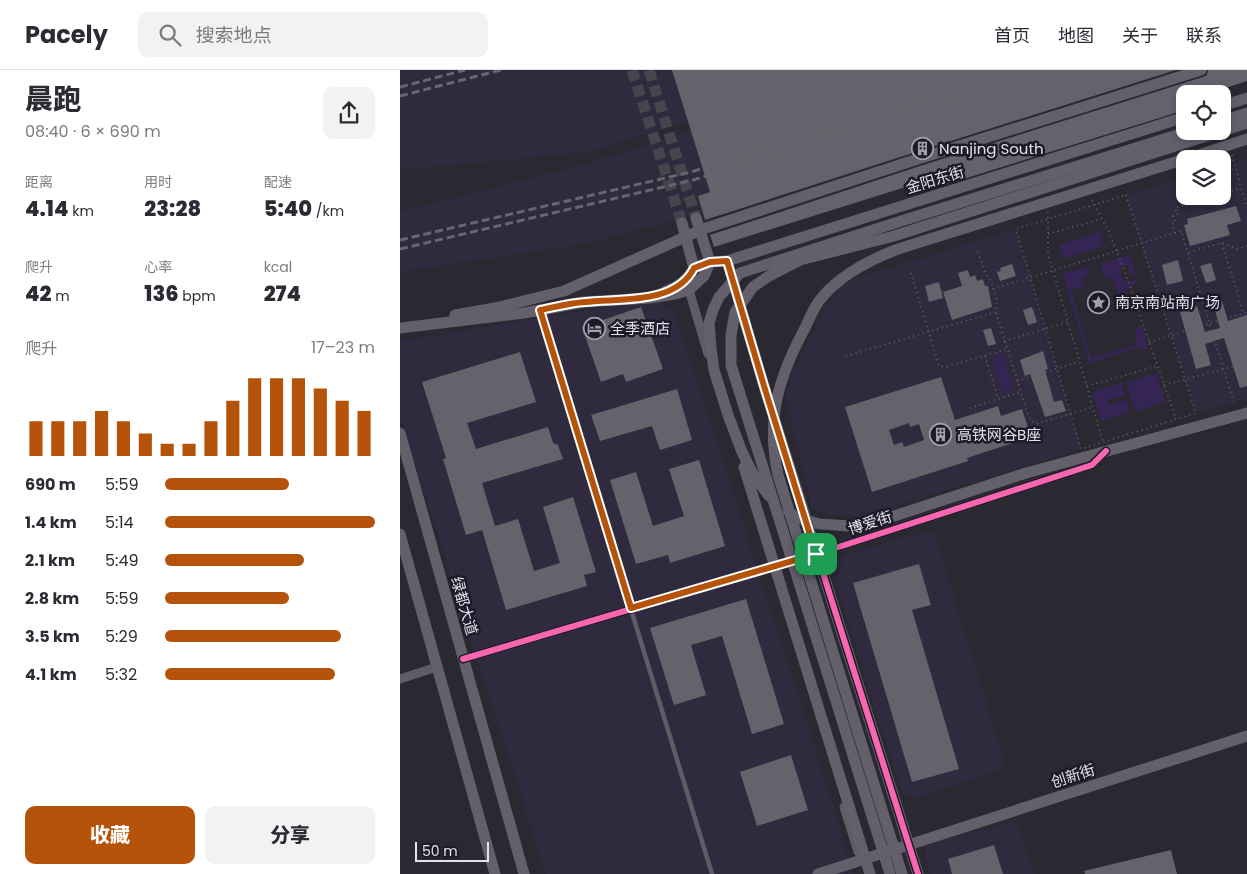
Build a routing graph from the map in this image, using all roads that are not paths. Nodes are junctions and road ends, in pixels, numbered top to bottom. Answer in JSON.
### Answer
{"nodes":[{"id":1,"x":1201,"y":70,"type":"edge"},
{"id":2,"x":1247,"y":98,"type":"edge"},
{"id":3,"x":1231,"y":103,"type":"edge"},
{"id":4,"x":1247,"y":113,"type":"edge"},
{"id":5,"x":1231,"y":118,"type":"edge"},
{"id":6,"x":1176,"y":121,"type":"edge"},
{"id":7,"x":1247,"y":123,"type":"edge"},
{"id":8,"x":1231,"y":128,"type":"edge"},
{"id":9,"x":1176,"y":135,"type":"edge"},
{"id":10,"x":1194,"y":140,"type":"edge"},
{"id":11,"x":1247,"y":140,"type":"edge"},
{"id":12,"x":1214,"y":150,"type":"edge"},
{"id":13,"x":1176,"y":162,"type":"edge"},
{"id":14,"x":696,"y":218,"type":"tunnel mouth"},
{"id":15,"x":682,"y":223,"type":"tunnel mouth"},
{"id":16,"x":727,"y":261,"type":"junction"},
{"id":17,"x":710,"y":262,"type":"junction"},
{"id":18,"x":694,"y":268,"type":"junction"},
{"id":19,"x":685,"y":286,"type":"junction"},
{"id":20,"x":540,"y":310,"type":"junction"},
{"id":21,"x":426,"y":326,"type":"junction"},
{"id":22,"x":400,"y":328,"type":"edge"},
{"id":23,"x":1247,"y":413,"type":"edge"},
{"id":24,"x":728,"y":415,"type":"junction"},
{"id":25,"x":400,"y":433,"type":"edge"},
{"id":26,"x":1105,"y":446,"type":"junction"},
{"id":27,"x":400,"y":534,"type":"edge"},
{"id":28,"x":816,"y":554,"type":"junction"},
{"id":29,"x":772,"y":567,"type":"junction"},
{"id":30,"x":631,"y":608,"type":"junction"},
{"id":31,"x":463,"y":659,"type":"junction"},
{"id":32,"x":437,"y":667,"type":"junction"},
{"id":33,"x":400,"y":679,"type":"edge"},
{"id":34,"x":1247,"y":736,"type":"edge"},
{"id":35,"x":908,"y":845,"type":"junction"},
{"id":36,"x":860,"y":860,"type":"junction"},
{"id":37,"x":495,"y":874,"type":"edge"},
{"id":38,"x":524,"y":874,"type":"edge"},
{"id":39,"x":712,"y":874,"type":"edge"},
{"id":40,"x":818,"y":874,"type":"edge"},
{"id":41,"x":864,"y":874,"type":"edge"},
{"id":42,"x":870,"y":874,"type":"edge"},
{"id":43,"x":890,"y":874,"type":"edge"},
{"id":44,"x":902,"y":874,"type":"edge"},
{"id":45,"x":918,"y":874,"type":"edge"}],
"edges":[{"from":1,"to":21,"type":"main road","bridge":true},
{"from":2,"to":3,"type":"main road"},
{"from":4,"to":5,"type":"main road"},
{"from":6,"to":16,"type":"main road","name":"金阳东街"},
{"from":7,"to":8,"type":"main road"},
{"from":9,"to":24,"type":"main road","bridge":true},
{"from":10,"to":43,"type":"main road","bridge":true},
{"from":11,"to":12,"type":"main road"},
{"from":13,"to":44,"type":"main road","bridge":true},
{"from":14,"to":17,"type":"main road"},
{"from":15,"to":18,"type":"main road"},
{"from":16,"to":17,"type":"main road","name":"金阳东街"},
{"from":16,"to":28,"type":"main road"},
{"from":17,"to":18,"type":"main road","name":"金阳东街"},
{"from":17,"to":19,"type":"main road"},
{"from":18,"to":19,"type":"main road"},
{"from":19,"to":20,"type":"main road"},
{"from":19,"to":29,"type":"street"},
{"from":20,"to":21,"type":"main road"},
{"from":20,"to":30,"type":"lane"},
{"from":21,"to":22,"type":"main road"},
{"from":23,"to":26,"type":"main road","name":"博爱街"},
{"from":24,"to":26,"type":"main road","name":"博爱街","bridge":true},
{"from":24,"to":42,"type":"main road","bridge":true},
{"from":25,"to":31,"type":"main road","name":"绿都大道"},
{"from":26,"to":28,"type":"street","name":"博爱街"},
{"from":27,"to":32,"type":"main road"},
{"from":28,"to":29,"type":"street","name":"博爱街"},
{"from":28,"to":35,"type":"main road"},
{"from":29,"to":30,"type":"street","name":"博爱街"},
{"from":29,"to":36,"type":"street"},
{"from":30,"to":31,"type":"street","name":"博爱街"},
{"from":30,"to":39,"type":"lane"},
{"from":31,"to":38,"type":"main road","name":"绿都大道"},
{"from":32,"to":33,"type":"street"},
{"from":32,"to":37,"type":"main road"},
{"from":34,"to":35,"type":"main road","name":"创新街"},
{"from":35,"to":36,"type":"main road","name":"创新街"},
{"from":35,"to":45,"type":"main road"},
{"from":36,"to":40,"type":"main road","name":"创新街"},
{"from":36,"to":41,"type":"street"}]}
